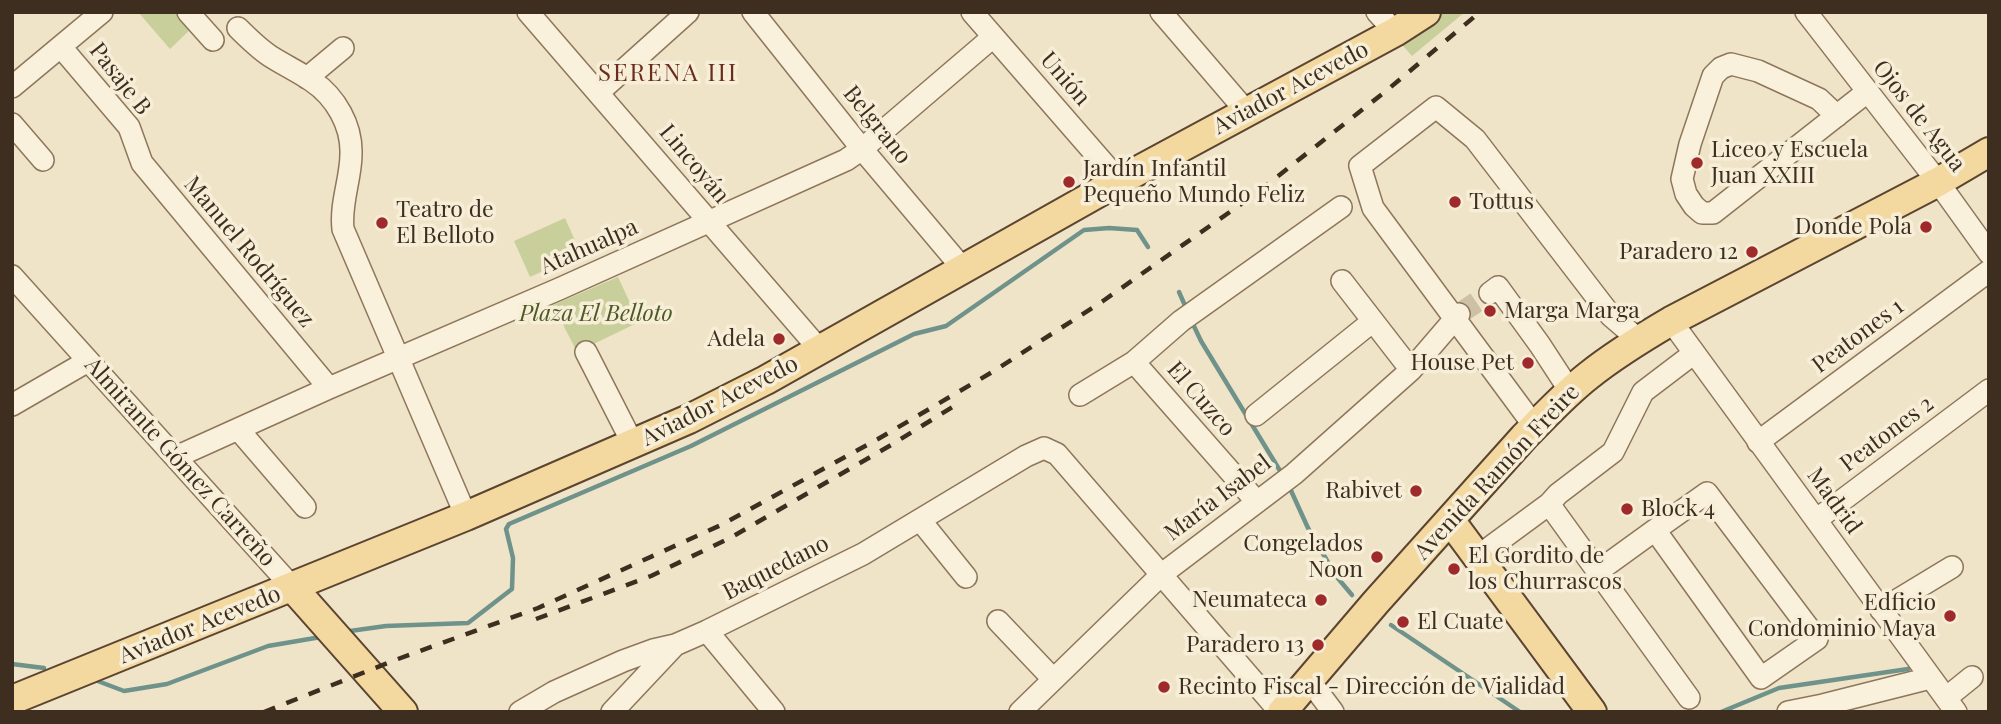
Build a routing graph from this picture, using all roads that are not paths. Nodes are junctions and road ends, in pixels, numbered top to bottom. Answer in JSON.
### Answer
{"nodes":[{"id":1,"x":103,"y":12,"type":"edge"},
{"id":2,"x":188,"y":12,"type":"edge"},
{"id":3,"x":528,"y":12,"type":"edge"},
{"id":4,"x":688,"y":12,"type":"edge"},
{"id":5,"x":753,"y":12,"type":"edge"},
{"id":6,"x":972,"y":12,"type":"edge"},
{"id":7,"x":1161,"y":12,"type":"edge"},
{"id":8,"x":1426,"y":12,"type":"edge"},
{"id":9,"x":1806,"y":12,"type":"edge"},
{"id":10,"x":1386,"y":22,"type":"edge"},
{"id":11,"x":237,"y":28,"type":"dead end"},
{"id":12,"x":993,"y":37,"type":"junction"},
{"id":13,"x":213,"y":40,"type":"dead end"},
{"id":14,"x":61,"y":47,"type":"junction"},
{"id":15,"x":343,"y":48,"type":"dead end"},
{"id":16,"x":307,"y":78,"type":"junction"},
{"id":17,"x":12,"y":87,"type":"edge"},
{"id":18,"x":599,"y":92,"type":"junction"},
{"id":19,"x":1867,"y":92,"type":"junction"},
{"id":20,"x":1247,"y":111,"type":"junction"},
{"id":21,"x":1837,"y":116,"type":"junction"},
{"id":22,"x":12,"y":124,"type":"edge"},
{"id":23,"x":135,"y":145,"type":"joint"},
{"id":24,"x":862,"y":149,"type":"junction"},
{"id":25,"x":1989,"y":152,"type":"edge"},
{"id":26,"x":43,"y":160,"type":"dead end"},
{"id":27,"x":1119,"y":181,"type":"junction"},
{"id":28,"x":1938,"y":182,"type":"junction"},
{"id":29,"x":1341,"y":206,"type":"dead end"},
{"id":30,"x":708,"y":222,"type":"junction"},
{"id":31,"x":1989,"y":253,"type":"edge"},
{"id":32,"x":964,"y":270,"type":"junction"},
{"id":33,"x":1989,"y":271,"type":"edge"},
{"id":34,"x":12,"y":276,"type":"edge"},
{"id":35,"x":1342,"y":281,"type":"dead end"},
{"id":36,"x":1490,"y":293,"type":"dead end"},
{"id":37,"x":1454,"y":320,"type":"junction"},
{"id":38,"x":1373,"y":321,"type":"junction"},
{"id":39,"x":1671,"y":321,"type":"junction"},
{"id":40,"x":1639,"y":340,"type":"junction"},
{"id":41,"x":820,"y":350,"type":"junction"},
{"id":42,"x":586,"y":352,"type":"dead end"},
{"id":43,"x":1693,"y":354,"type":"junction"},
{"id":44,"x":399,"y":359,"type":"junction"},
{"id":45,"x":88,"y":361,"type":"junction"},
{"id":46,"x":1134,"y":362,"type":"junction"},
{"id":47,"x":1410,"y":370,"type":"junction"},
{"id":48,"x":329,"y":388,"type":"junction"},
{"id":49,"x":1989,"y":390,"type":"edge"},
{"id":50,"x":1570,"y":391,"type":"junction"},
{"id":51,"x":1080,"y":395,"type":"dead end"},
{"id":52,"x":12,"y":405,"type":"edge"},
{"id":53,"x":1256,"y":415,"type":"dead end"},
{"id":54,"x":1535,"y":426,"type":"junction"},
{"id":55,"x":238,"y":429,"type":"junction"},
{"id":56,"x":1758,"y":442,"type":"junction"},
{"id":57,"x":633,"y":444,"type":"junction"},
{"id":58,"x":176,"y":457,"type":"junction"},
{"id":59,"x":1257,"y":502,"type":"junction"},
{"id":60,"x":1549,"y":504,"type":"junction"},
{"id":61,"x":305,"y":507,"type":"dead end"},
{"id":62,"x":466,"y":516,"type":"junction"},
{"id":63,"x":920,"y":520,"type":"junction"},
{"id":64,"x":1450,"y":520,"type":"junction"},
{"id":65,"x":1816,"y":520,"type":"junction"},
{"id":66,"x":1656,"y":530,"type":"junction"},
{"id":67,"x":1477,"y":557,"type":"junction"},
{"id":68,"x":1952,"y":567,"type":"dead end"},
{"id":69,"x":1597,"y":572,"type":"junction"},
{"id":70,"x":1161,"y":574,"type":"junction"},
{"id":71,"x":966,"y":577,"type":"dead end"},
{"id":72,"x":293,"y":588,"type":"junction"},
{"id":73,"x":1881,"y":610,"type":"junction"},
{"id":74,"x":998,"y":621,"type":"dead end"},
{"id":75,"x":707,"y":631,"type":"junction"},
{"id":76,"x":675,"y":645,"type":"junction"},
{"id":77,"x":1972,"y":677,"type":"dead end"},
{"id":78,"x":1930,"y":678,"type":"junction"},
{"id":79,"x":1053,"y":679,"type":"junction"},
{"id":80,"x":1309,"y":680,"type":"junction"},
{"id":81,"x":1689,"y":698,"type":"dead end"},
{"id":82,"x":12,"y":700,"type":"edge"},
{"id":83,"x":1951,"y":705,"type":"edge"},
{"id":84,"x":1826,"y":709,"type":"edge"},
{"id":85,"x":403,"y":712,"type":"edge"},
{"id":86,"x":520,"y":712,"type":"edge"},
{"id":87,"x":612,"y":712,"type":"edge"},
{"id":88,"x":774,"y":712,"type":"edge"},
{"id":89,"x":1020,"y":712,"type":"edge"},
{"id":90,"x":1281,"y":712,"type":"edge"},
{"id":91,"x":1333,"y":712,"type":"edge"},
{"id":92,"x":1592,"y":712,"type":"edge"},
{"id":93,"x":1788,"y":712,"type":"edge"}],
"edges":[{"from":1,"to":14,"type":"street"},
{"from":2,"to":13,"type":"street"},
{"from":3,"to":18,"type":"street","name":"Lincoyán"},
{"from":4,"to":18,"type":"street"},
{"from":5,"to":24,"type":"street","name":"Belgrano"},
{"from":6,"to":12,"type":"street","name":"Unión"},
{"from":7,"to":20,"type":"street"},
{"from":8,"to":10,"type":"main road","name":"Aviador Acevedo"},
{"from":9,"to":19,"type":"street","name":"Ojos de Agua"},
{"from":10,"to":20,"type":"main road","name":"Aviador Acevedo"},
{"from":11,"to":16,"type":"street"},
{"from":12,"to":24,"type":"street","name":"Atahualpa"},
{"from":12,"to":27,"type":"street","name":"Unión"},
{"from":14,"to":17,"type":"street"},
{"from":14,"to":23,"type":"street","name":"Pasaje B"},
{"from":15,"to":16,"type":"street"},
{"from":16,"to":44,"type":"street"},
{"from":18,"to":30,"type":"street","name":"Lincoyán"},
{"from":19,"to":21,"type":"street"},
{"from":19,"to":28,"type":"street","name":"Ojos de Agua"},
{"from":20,"to":27,"type":"main road","name":"Aviador Acevedo"},
{"from":21,"to":21,"type":"street"},
{"from":22,"to":26,"type":"street"},
{"from":23,"to":48,"type":"street","name":"Manuel Rodríguez"},
{"from":24,"to":30,"type":"street","name":"Atahualpa"},
{"from":24,"to":32,"type":"street","name":"Belgrano"},
{"from":25,"to":28,"type":"main road","name":"Avenida Ramón Freire"},
{"from":27,"to":32,"type":"main road","name":"Aviador Acevedo"},
{"from":28,"to":31,"type":"street","name":"Ojos de Agua"},
{"from":28,"to":39,"type":"main road","name":"Avenida Ramón Freire"},
{"from":29,"to":46,"type":"street"},
{"from":30,"to":41,"type":"street","name":"Lincoyán"},
{"from":30,"to":44,"type":"street","name":"Atahualpa"},
{"from":32,"to":41,"type":"main road","name":"Aviador Acevedo"},
{"from":33,"to":56,"type":"street","name":"Peatones 1"},
{"from":34,"to":45,"type":"street","name":"Almirante Gómez Carreño"},
{"from":35,"to":38,"type":"street"},
{"from":36,"to":50,"type":"street"},
{"from":37,"to":40,"type":"street"},
{"from":37,"to":47,"type":"street","name":"María Isabel"},
{"from":37,"to":54,"type":"street"},
{"from":38,"to":47,"type":"street"},
{"from":38,"to":53,"type":"street"},
{"from":39,"to":40,"type":"main road","name":"Avenida Ramón Freire"},
{"from":39,"to":43,"type":"street","name":"Madrid"},
{"from":40,"to":50,"type":"main road","name":"Avenida Ramón Freire"},
{"from":41,"to":57,"type":"main road","name":"Aviador Acevedo"},
{"from":42,"to":57,"type":"street"},
{"from":43,"to":56,"type":"street","name":"Madrid"},
{"from":43,"to":60,"type":"street"},
{"from":44,"to":48,"type":"street","name":"Atahualpa"},
{"from":44,"to":62,"type":"street"},
{"from":45,"to":52,"type":"street"},
{"from":45,"to":58,"type":"street","name":"Almirante Gómez Carreño"},
{"from":46,"to":51,"type":"street"},
{"from":46,"to":59,"type":"street","name":"El Cuzco"},
{"from":47,"to":59,"type":"street","name":"María Isabel"},
{"from":48,"to":55,"type":"street","name":"Atahualpa"},
{"from":49,"to":65,"type":"street","name":"Peatones 2"},
{"from":50,"to":54,"type":"main road","name":"Avenida Ramón Freire"},
{"from":54,"to":64,"type":"main road","name":"Avenida Ramón Freire"},
{"from":55,"to":58,"type":"street","name":"Atahualpa"},
{"from":55,"to":61,"type":"street"},
{"from":56,"to":65,"type":"street","name":"Madrid"},
{"from":57,"to":62,"type":"main road","name":"Aviador Acevedo"},
{"from":58,"to":72,"type":"street","name":"Almirante Gómez Carreño"},
{"from":59,"to":70,"type":"street","name":"María Isabel"},
{"from":60,"to":67,"type":"street"},
{"from":60,"to":69,"type":"street"},
{"from":62,"to":72,"type":"main road","name":"Aviador Acevedo"},
{"from":63,"to":70,"type":"street","name":"Baquedano"},
{"from":63,"to":71,"type":"street"},
{"from":63,"to":75,"type":"street","name":"Baquedano"},
{"from":64,"to":67,"type":"main road"},
{"from":64,"to":80,"type":"main road","name":"Avenida Ramón Freire"},
{"from":65,"to":73,"type":"street","name":"Madrid"},
{"from":66,"to":66,"type":"street"},
{"from":66,"to":69,"type":"street"},
{"from":67,"to":92,"type":"main road"},
{"from":68,"to":73,"type":"street"},
{"from":69,"to":81,"type":"street"},
{"from":70,"to":79,"type":"street","name":"María Isabel"},
{"from":70,"to":90,"type":"street"},
{"from":72,"to":82,"type":"main road","name":"Aviador Acevedo"},
{"from":72,"to":85,"type":"main road","name":"Almirante Gómez Carreño"},
{"from":73,"to":78,"type":"street","name":"Madrid"},
{"from":74,"to":79,"type":"street"},
{"from":75,"to":76,"type":"street","name":"Baquedano"},
{"from":75,"to":88,"type":"street"},
{"from":76,"to":86,"type":"street","name":"Baquedano"},
{"from":76,"to":87,"type":"street"},
{"from":77,"to":83,"type":"street"},
{"from":78,"to":83,"type":"street","name":"Madrid"},
{"from":78,"to":84,"type":"street"},
{"from":79,"to":89,"type":"street","name":"María Isabel"},
{"from":80,"to":90,"type":"main road","name":"Avenida Ramón Freire"},
{"from":80,"to":91,"type":"street"},
{"from":84,"to":93,"type":"street"}]}
